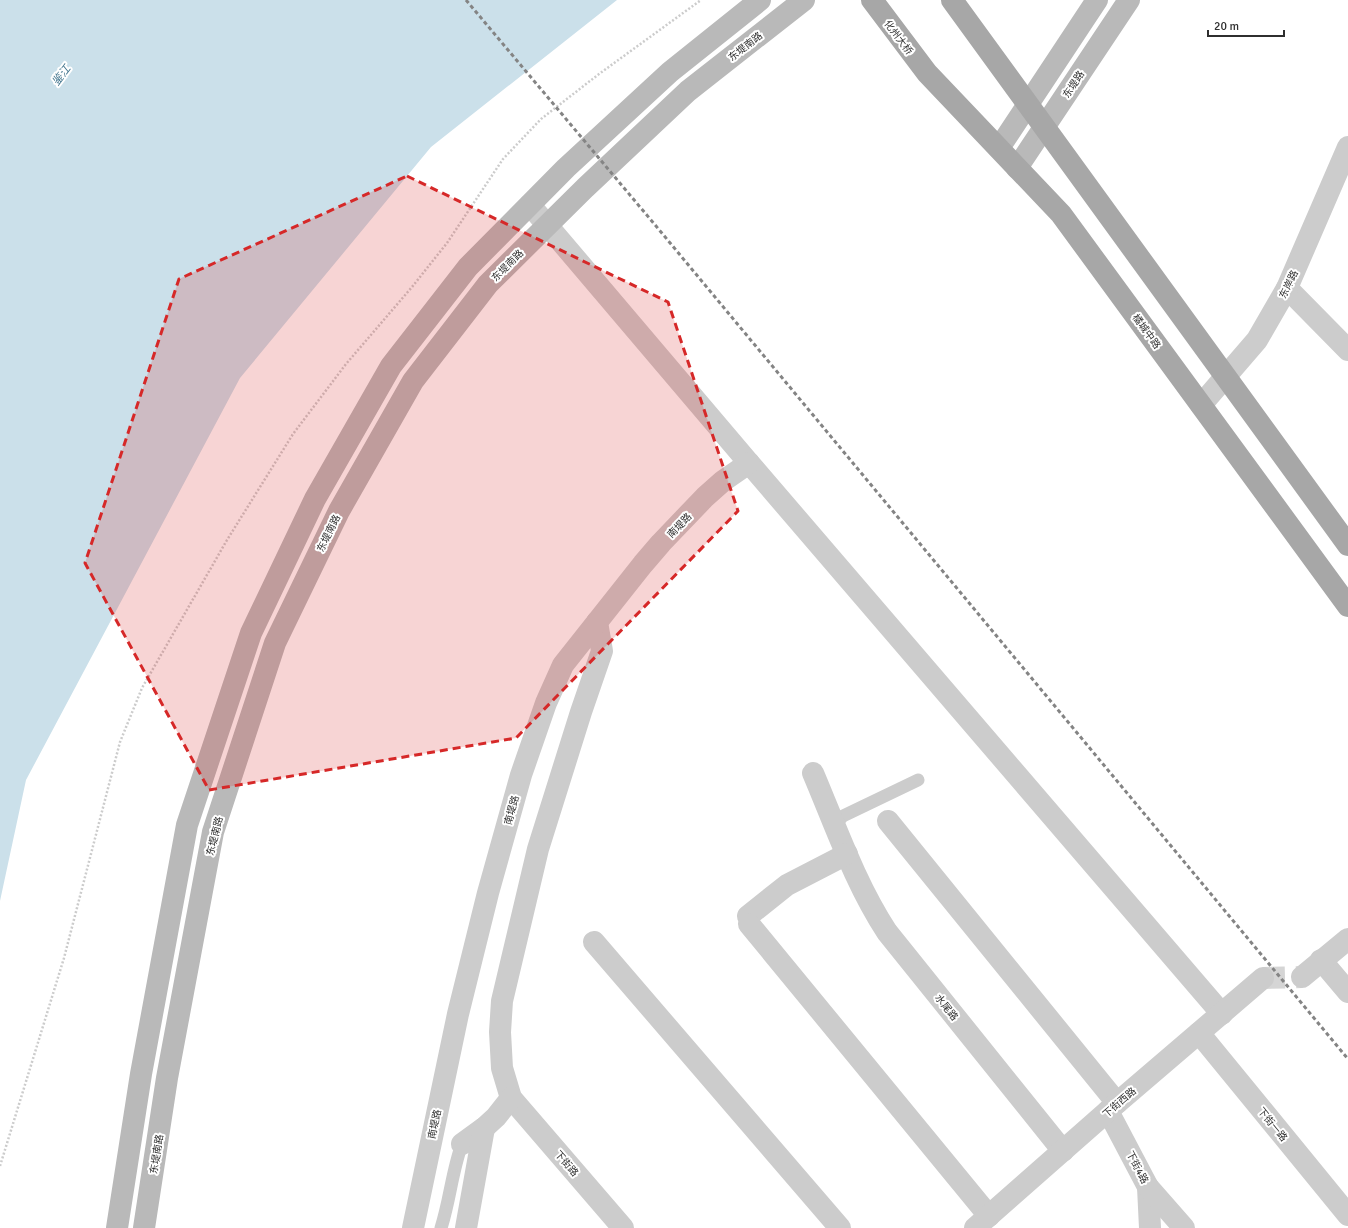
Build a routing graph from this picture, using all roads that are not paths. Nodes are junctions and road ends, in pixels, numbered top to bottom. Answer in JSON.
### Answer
{"nodes":[{"id":1,"x":760,"y":0,"type":"edge"},
{"id":2,"x":804,"y":0,"type":"edge"},
{"id":3,"x":872,"y":0,"type":"edge"},
{"id":4,"x":952,"y":0,"type":"edge"},
{"id":5,"x":1097,"y":0,"type":"edge"},
{"id":6,"x":1128,"y":0,"type":"edge"},
{"id":7,"x":927,"y":73,"type":"joint"},
{"id":8,"x":1028,"y":105,"type":"junction"},
{"id":9,"x":1044,"y":128,"type":"junction"},
{"id":10,"x":1348,"y":147,"type":"edge"},
{"id":11,"x":999,"y":148,"type":"junction"},
{"id":12,"x":1017,"y":168,"type":"junction"},
{"id":13,"x":530,"y":205,"type":"junction"},
{"id":14,"x":547,"y":225,"type":"junction"},
{"id":15,"x":1287,"y":288,"type":"junction"},
{"id":16,"x":1348,"y":350,"type":"edge"},
{"id":17,"x":1226,"y":378,"type":"junction"},
{"id":18,"x":1201,"y":405,"type":"junction"},
{"id":19,"x":749,"y":463,"type":"junction"},
{"id":20,"x":1348,"y":545,"type":"edge"},
{"id":21,"x":1348,"y":606,"type":"edge"},
{"id":22,"x":597,"y":622,"type":"junction"},
{"id":23,"x":813,"y":773,"type":"dead end"},
{"id":24,"x":918,"y":780,"type":"dead end"},
{"id":25,"x":888,"y":821,"type":"dead end"},
{"id":26,"x":837,"y":829,"type":"junction"},
{"id":27,"x":847,"y":854,"type":"junction"},
{"id":28,"x":1348,"y":939,"type":"edge"},
{"id":29,"x":594,"y":942,"type":"dead end"},
{"id":30,"x":1321,"y":960,"type":"junction"},
{"id":31,"x":1302,"y":977,"type":"tunnel mouth"},
{"id":32,"x":1263,"y":978,"type":"tunnel mouth"},
{"id":33,"x":1348,"y":992,"type":"edge"},
{"id":34,"x":1222,"y":1014,"type":"junction"},
{"id":35,"x":1199,"y":1033,"type":"junction"},
{"id":36,"x":511,"y":1098,"type":"junction"},
{"id":37,"x":1113,"y":1107,"type":"junction"},
{"id":38,"x":484,"y":1128,"type":"junction"},
{"id":39,"x":462,"y":1144,"type":"joint"},
{"id":40,"x":1063,"y":1150,"type":"junction"},
{"id":41,"x":1148,"y":1187,"type":"junction"},
{"id":42,"x":1348,"y":1216,"type":"edge"},
{"id":43,"x":982,"y":1222,"type":"edge"},
{"id":44,"x":117,"y":1228,"type":"edge"},
{"id":45,"x":144,"y":1228,"type":"edge"},
{"id":46,"x":413,"y":1228,"type":"edge"},
{"id":47,"x":441,"y":1228,"type":"edge"},
{"id":48,"x":466,"y":1228,"type":"edge"},
{"id":49,"x":624,"y":1228,"type":"edge"},
{"id":50,"x":840,"y":1228,"type":"edge"},
{"id":51,"x":1150,"y":1228,"type":"edge"},
{"id":52,"x":1184,"y":1228,"type":"edge"}],
"edges":[{"from":1,"to":13,"type":"main road"},
{"from":2,"to":14,"type":"main road","name":"东堤南路"},
{"from":3,"to":7,"type":"main road","name":"化州大桥"},
{"from":4,"to":8,"type":"main road"},
{"from":5,"to":8,"type":"main road"},
{"from":6,"to":9,"type":"main road","name":"东堤路"},
{"from":7,"to":11,"type":"main road","name":"橘城中路"},
{"from":8,"to":9,"type":"main road"},
{"from":8,"to":11,"type":"main road"},
{"from":9,"to":12,"type":"main road","name":"东堤路"},
{"from":9,"to":17,"type":"main road"},
{"from":10,"to":15,"type":"street","name":"东岸路"},
{"from":11,"to":12,"type":"main road","name":"橘城中路"},
{"from":12,"to":18,"type":"main road","name":"橘城中路"},
{"from":13,"to":14,"type":"street"},
{"from":13,"to":44,"type":"main road"},
{"from":14,"to":19,"type":"street"},
{"from":14,"to":45,"type":"main road","name":"东堤南路"},
{"from":15,"to":16,"type":"street"},
{"from":15,"to":17,"type":"street","name":"东岸路"},
{"from":17,"to":18,"type":"street","name":"东岸路"},
{"from":17,"to":20,"type":"main road"},
{"from":18,"to":21,"type":"main road","name":"橘城中路"},
{"from":19,"to":22,"type":"street","name":"南堤路"},
{"from":19,"to":34,"type":"street"},
{"from":22,"to":36,"type":"street"},
{"from":22,"to":46,"type":"street","name":"南堤路"},
{"from":23,"to":26,"type":"street","name":"水尾路"},
{"from":24,"to":26,"type":"lane"},
{"from":25,"to":37,"type":"street","name":"下街4路"},
{"from":26,"to":27,"type":"street","name":"水尾路"},
{"from":27,"to":40,"type":"street","name":"水尾路"},
{"from":27,"to":43,"type":"street"},
{"from":28,"to":30,"type":"street"},
{"from":29,"to":50,"type":"street"},
{"from":30,"to":31,"type":"street"},
{"from":30,"to":33,"type":"street"},
{"from":32,"to":34,"type":"street","name":"下街西路"},
{"from":34,"to":35,"type":"street","name":"下街西路"},
{"from":35,"to":37,"type":"street","name":"下街西路"},
{"from":35,"to":42,"type":"street","name":"下街一路"},
{"from":36,"to":38,"type":"street"},
{"from":36,"to":49,"type":"street","name":"下街路"},
{"from":37,"to":40,"type":"street","name":"下街西路"},
{"from":37,"to":41,"type":"street","name":"下街4路"},
{"from":38,"to":39,"type":"street"},
{"from":38,"to":48,"type":"street"},
{"from":39,"to":47,"type":"lane"},
{"from":40,"to":43,"type":"street","name":"下街西路"},
{"from":41,"to":51,"type":"street","name":"下街4路"},
{"from":41,"to":52,"type":"street"}]}
